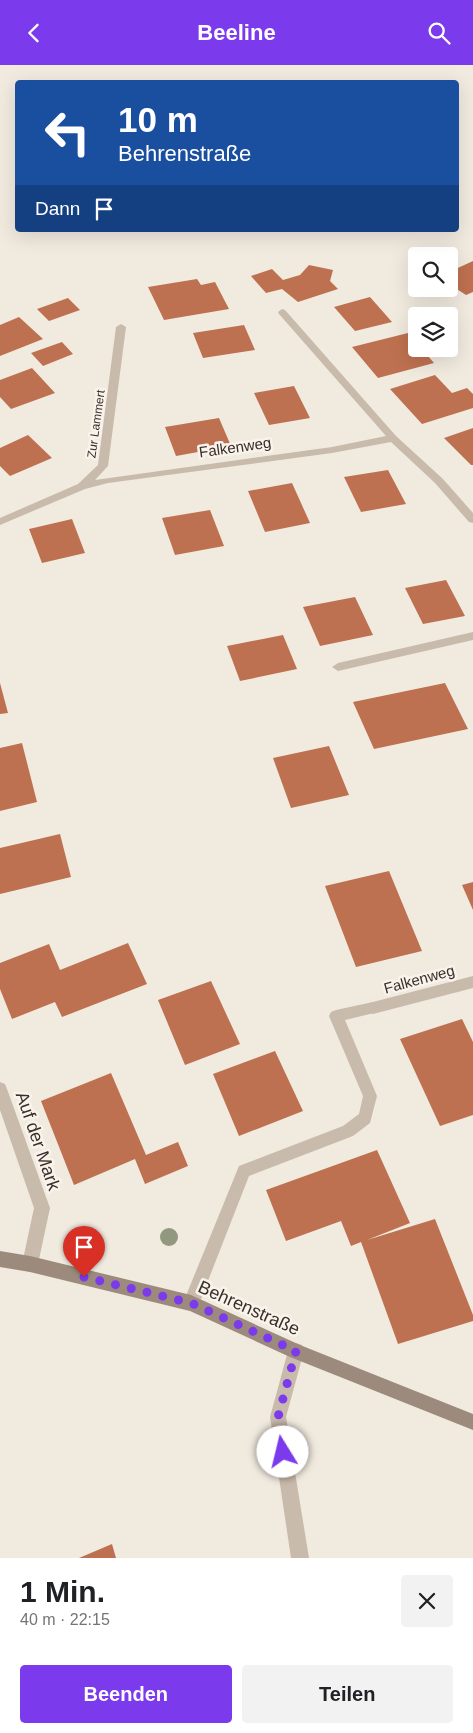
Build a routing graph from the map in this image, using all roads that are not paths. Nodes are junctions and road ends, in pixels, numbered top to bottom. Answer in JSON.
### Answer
{"nodes":[{"id":1,"x":282,"y":312,"type":"dead end"},
{"id":2,"x":121,"y":327,"type":"dead end"},
{"id":3,"x":392,"y":438,"type":"junction"},
{"id":4,"x":82,"y":486,"type":"junction"},
{"id":5,"x":473,"y":521,"type":"edge"},
{"id":6,"x":0,"y":522,"type":"edge"},
{"id":7,"x":473,"y":636,"type":"edge"},
{"id":8,"x":338,"y":667,"type":"dead end"},
{"id":9,"x":473,"y":982,"type":"edge"},
{"id":10,"x":0,"y":1089,"type":"edge"},
{"id":11,"x":0,"y":1259,"type":"edge"},
{"id":12,"x":30,"y":1264,"type":"junction"},
{"id":13,"x":191,"y":1303,"type":"junction"},
{"id":14,"x":296,"y":1351,"type":"junction"},
{"id":15,"x":473,"y":1423,"type":"edge"},
{"id":16,"x":300,"y":1558,"type":"edge"}],
"edges":[{"from":1,"to":3,"type":"street"},
{"from":2,"to":4,"type":"street","name":"Zur Lammert"},
{"from":3,"to":4,"type":"street","name":"Falkenweg"},
{"from":3,"to":5,"type":"street"},
{"from":4,"to":6,"type":"street","name":"Zur Lammert"},
{"from":7,"to":8,"type":"street"},
{"from":9,"to":13,"type":"street","name":"Falkenweg"},
{"from":10,"to":12,"type":"street","name":"Auf der Mark"},
{"from":11,"to":12,"type":"main road","name":"Behrenstraße"},
{"from":12,"to":13,"type":"main road","name":"Behrenstraße"},
{"from":13,"to":14,"type":"main road","name":"Behrenstraße"},
{"from":14,"to":15,"type":"main road","name":"Behrenstraße"},
{"from":14,"to":16,"type":"street"}]}
